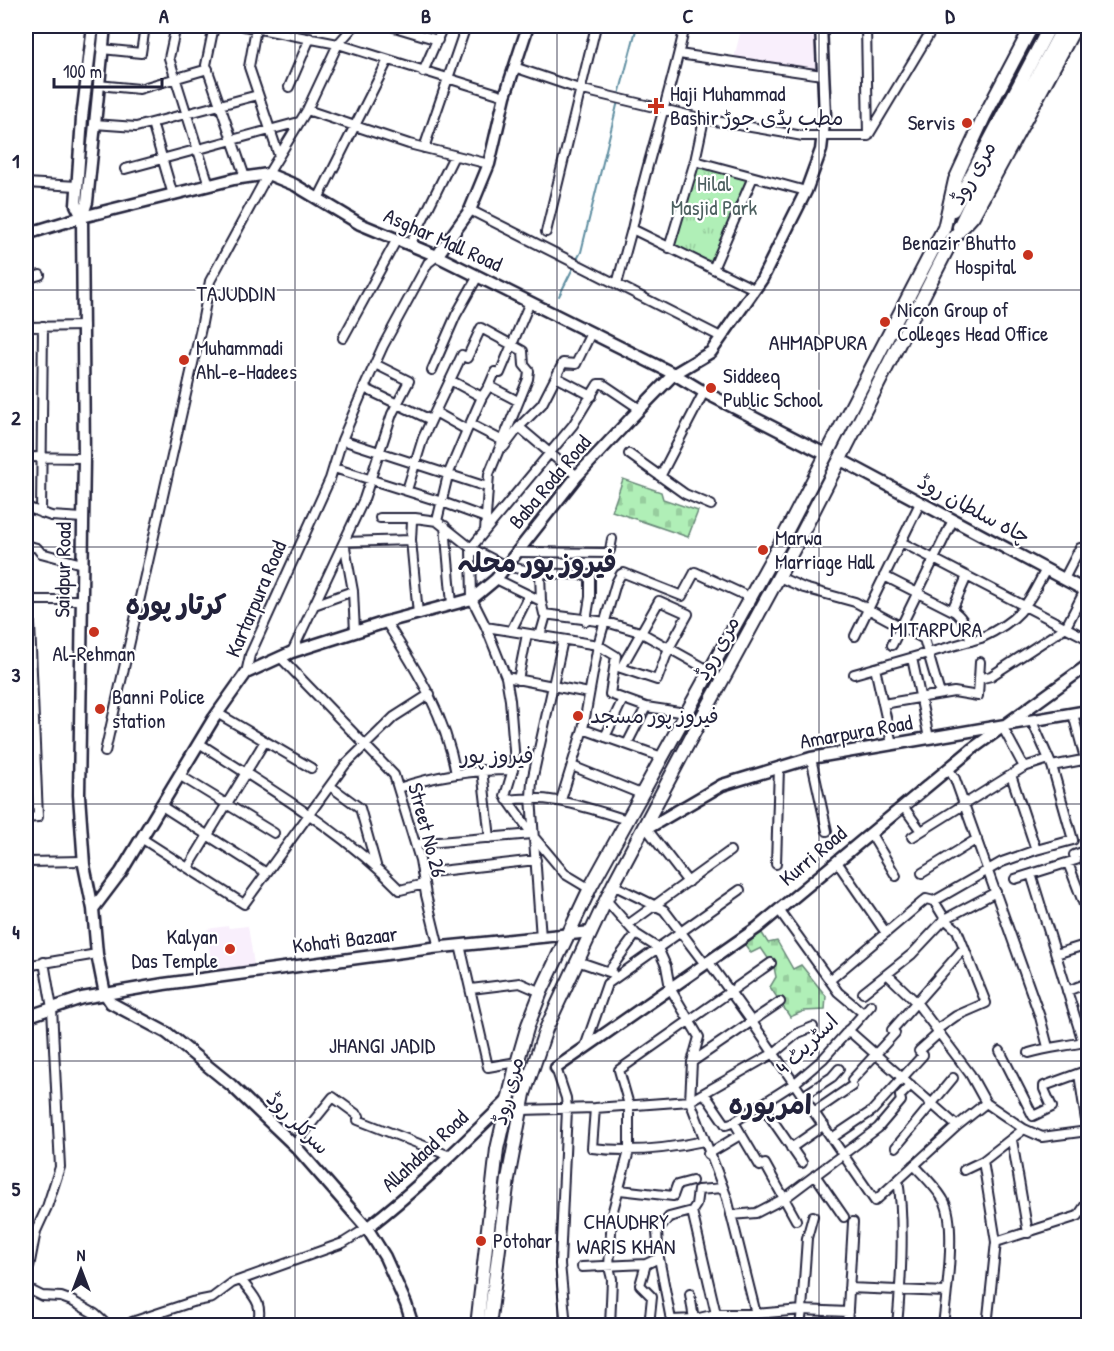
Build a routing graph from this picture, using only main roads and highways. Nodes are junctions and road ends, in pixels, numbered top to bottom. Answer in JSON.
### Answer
{"nodes":[{"id":1,"x":1032,"y":26,"type":"edge"},
{"id":2,"x":1050,"y":26,"type":"edge"},
{"id":3,"x":1064,"y":26,"type":"edge"},
{"id":4,"x":1076,"y":26,"type":"edge"},
{"id":5,"x":1026,"y":84,"type":"junction"},
{"id":6,"x":944,"y":228,"type":"junction"},
{"id":7,"x":953,"y":238,"type":"junction"},
{"id":8,"x":477,"y":1326,"type":"edge"},
{"id":9,"x":489,"y":1326,"type":"edge"}],
"edges":[{"from":1,"to":6,"type":"main road","name":"مری روڈ"},
{"from":2,"to":5,"type":"main road"},
{"from":3,"to":5,"type":"main road"},
{"from":4,"to":7,"type":"main road","name":"مری روڈ"},
{"from":5,"to":6,"type":"main road"},
{"from":5,"to":7,"type":"main road"},
{"from":6,"to":8,"type":"main road","name":"مری روڈ"},
{"from":7,"to":9,"type":"main road","name":"مری روڈ"}]}
